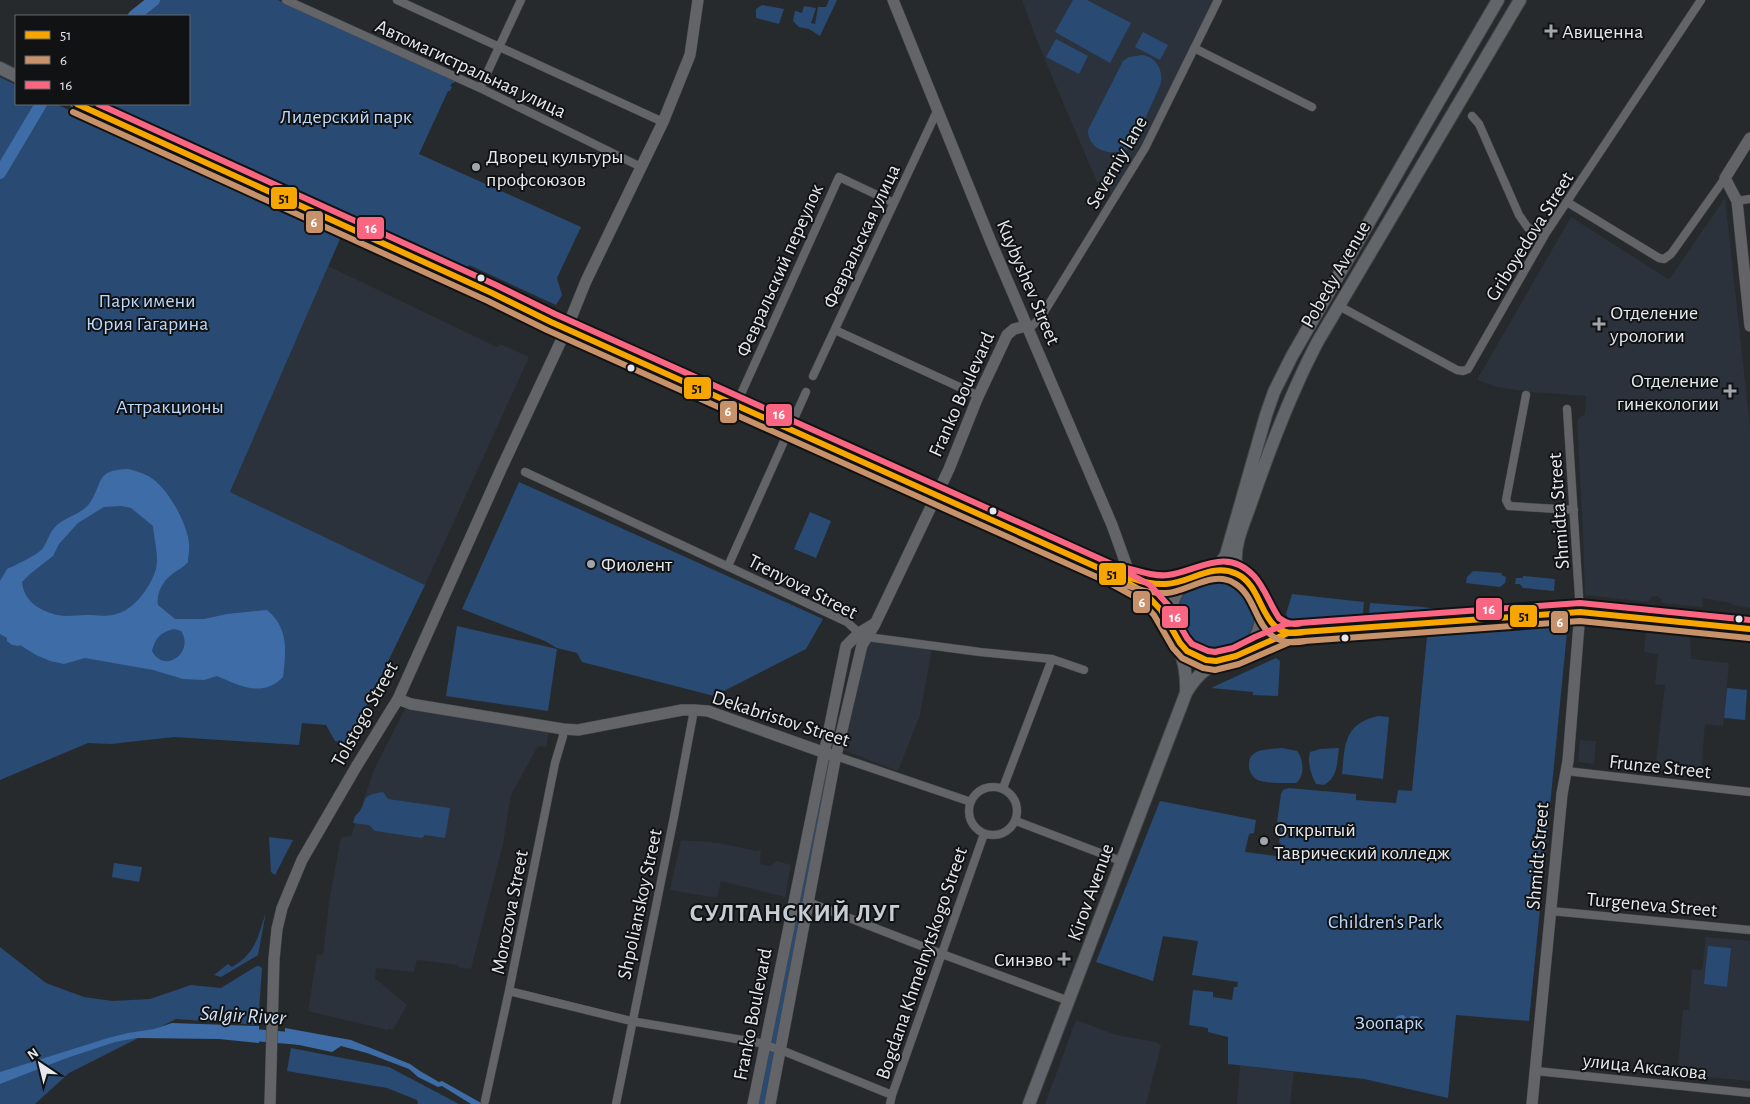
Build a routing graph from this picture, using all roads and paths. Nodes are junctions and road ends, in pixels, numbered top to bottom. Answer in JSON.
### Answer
{"nodes":[{"id":1,"x":286,"y":0,"type":"edge"},
{"id":2,"x":310,"y":0,"type":"edge"},
{"id":3,"x":397,"y":0,"type":"edge"},
{"id":4,"x":521,"y":0,"type":"edge"},
{"id":5,"x":698,"y":0,"type":"edge"},
{"id":6,"x":893,"y":0,"type":"edge"},
{"id":7,"x":1218,"y":0,"type":"edge"},
{"id":8,"x":1498,"y":0,"type":"edge"},
{"id":9,"x":1520,"y":0,"type":"edge"},
{"id":10,"x":1701,"y":0,"type":"edge"},
{"id":11,"x":306,"y":9,"type":"junction"},
{"id":12,"x":500,"y":46,"type":"junction"},
{"id":13,"x":1194,"y":48,"type":"junction"},
{"id":14,"x":0,"y":68,"type":"edge"},
{"id":15,"x":15,"y":76,"type":"edge"},
{"id":16,"x":480,"y":88,"type":"junction"},
{"id":17,"x":79,"y":105,"type":"edge"},
{"id":18,"x":1312,"y":107,"type":"dead end"},
{"id":19,"x":938,"y":109,"type":"junction"},
{"id":20,"x":1472,"y":116,"type":"dead end"},
{"id":21,"x":663,"y":122,"type":"junction"},
{"id":22,"x":1422,"y":130,"type":"junction"},
{"id":23,"x":1750,"y":138,"type":"edge"},
{"id":24,"x":1437,"y":139,"type":"junction"},
{"id":25,"x":641,"y":167,"type":"junction"},
{"id":26,"x":1724,"y":178,"type":"junction"},
{"id":27,"x":1750,"y":199,"type":"edge"},
{"id":28,"x":1737,"y":201,"type":"junction"},
{"id":29,"x":1568,"y":202,"type":"junction"},
{"id":30,"x":894,"y":203,"type":"junction"},
{"id":31,"x":1546,"y":234,"type":"junction"},
{"id":32,"x":1748,"y":298,"type":"edge"},
{"id":33,"x":1339,"y":306,"type":"junction"},
{"id":34,"x":1026,"y":326,"type":"junction"},
{"id":35,"x":1750,"y":326,"type":"edge"},
{"id":36,"x":567,"y":328,"type":"junction"},
{"id":37,"x":835,"y":330,"type":"junction"},
{"id":38,"x":813,"y":376,"type":"dead end"},
{"id":39,"x":806,"y":392,"type":"dead end"},
{"id":40,"x":1526,"y":395,"type":"dead end"},
{"id":41,"x":979,"y":396,"type":"junction"},
{"id":42,"x":736,"y":405,"type":"junction"},
{"id":43,"x":1566,"y":409,"type":"dead end"},
{"id":44,"x":789,"y":429,"type":"junction"},
{"id":45,"x":525,"y":472,"type":"dead end"},
{"id":46,"x":936,"y":496,"type":"junction"},
{"id":47,"x":1574,"y":510,"type":"junction"},
{"id":48,"x":728,"y":566,"type":"junction"},
{"id":49,"x":1200,"y":573,"type":"junction"},
{"id":50,"x":1112,"y":574,"type":"junction"},
{"id":51,"x":1131,"y":578,"type":"junction"},
{"id":52,"x":1250,"y":584,"type":"junction"},
{"id":53,"x":1261,"y":605,"type":"junction"},
{"id":54,"x":1580,"y":612,"type":"junction"},
{"id":55,"x":1750,"y":629,"type":"edge"},
{"id":56,"x":1173,"y":630,"type":"junction"},
{"id":57,"x":1288,"y":633,"type":"junction"},
{"id":58,"x":863,"y":635,"type":"junction"},
{"id":59,"x":1239,"y":654,"type":"junction"},
{"id":60,"x":1052,"y":659,"type":"junction"},
{"id":61,"x":1084,"y":670,"type":"dead end"},
{"id":62,"x":1186,"y":693,"type":"junction"},
{"id":63,"x":398,"y":699,"type":"junction"},
{"id":64,"x":694,"y":710,"type":"junction"},
{"id":65,"x":563,"y":729,"type":"junction"},
{"id":66,"x":824,"y":753,"type":"junction"},
{"id":67,"x":836,"y":756,"type":"junction"},
{"id":68,"x":1566,"y":772,"type":"junction"},
{"id":69,"x":1003,"y":788,"type":"junction"},
{"id":70,"x":1750,"y":792,"type":"edge"},
{"id":71,"x":971,"y":802,"type":"junction"},
{"id":72,"x":1016,"y":821,"type":"junction"},
{"id":73,"x":984,"y":834,"type":"junction"},
{"id":74,"x":1122,"y":861,"type":"junction"},
{"id":75,"x":808,"y":902,"type":"junction"},
{"id":76,"x":1551,"y":912,"type":"junction"},
{"id":77,"x":1750,"y":930,"type":"edge"},
{"id":78,"x":942,"y":954,"type":"junction"},
{"id":79,"x":509,"y":991,"type":"junction"},
{"id":80,"x":1069,"y":1001,"type":"junction"},
{"id":81,"x":632,"y":1021,"type":"junction"},
{"id":82,"x":765,"y":1045,"type":"junction"},
{"id":83,"x":781,"y":1050,"type":"junction"},
{"id":84,"x":1536,"y":1071,"type":"junction"},
{"id":85,"x":1750,"y":1093,"type":"edge"},
{"id":86,"x":892,"y":1095,"type":"junction"},
{"id":87,"x":485,"y":1101,"type":"dead end"},
{"id":88,"x":270,"y":1104,"type":"edge"},
{"id":89,"x":616,"y":1104,"type":"edge"},
{"id":90,"x":753,"y":1104,"type":"edge"},
{"id":91,"x":770,"y":1104,"type":"edge"},
{"id":92,"x":890,"y":1104,"type":"edge"},
{"id":93,"x":1030,"y":1104,"type":"edge"},
{"id":94,"x":1532,"y":1104,"type":"edge"}],
"edges":[{"from":1,"to":11,"type":"street","name":"Автомагистральная улица"},
{"from":2,"to":11,"type":"street"},
{"from":3,"to":12,"type":"street"},
{"from":4,"to":12,"type":"street"},
{"from":5,"to":21,"type":"main road","name":"Tolstogo Street"},
{"from":6,"to":19,"type":"main road","name":"Kuybyshev Street"},
{"from":7,"to":13,"type":"street","name":"Severniy lane"},
{"from":8,"to":22,"type":"main road","name":"Pobedy Avenue"},
{"from":9,"to":24,"type":"main road","name":"Pobedy Avenue"},
{"from":10,"to":29,"type":"street","name":"Griboyedova Street"},
{"from":11,"to":16,"type":"street","name":"Автомагистральная улица"},
{"from":12,"to":16,"type":"street"},
{"from":12,"to":21,"type":"street"},
{"from":13,"to":18,"type":"street"},
{"from":13,"to":34,"type":"street","name":"Severniy lane"},
{"from":14,"to":15,"type":"main road"},
{"from":16,"to":25,"type":"street","name":"Автомагистральная улица"},
{"from":17,"to":36,"type":"main road"},
{"from":19,"to":30,"type":"street","name":"Февральская улица"},
{"from":19,"to":34,"type":"main road","name":"Kuybyshev Street"},
{"from":20,"to":31,"type":"street"},
{"from":21,"to":25,"type":"main road","name":"Tolstogo Street"},
{"from":22,"to":24,"type":"main road"},
{"from":22,"to":49,"type":"main road","name":"Pobedy Avenue"},
{"from":23,"to":26,"type":"main road"},
{"from":24,"to":33,"type":"main road","name":"Pobedy Avenue"},
{"from":25,"to":36,"type":"main road","name":"Tolstogo Street"},
{"from":26,"to":28,"type":"main road"},
{"from":26,"to":29,"type":"street"},
{"from":27,"to":28,"type":"street"},
{"from":28,"to":32,"type":"main road"},
{"from":29,"to":31,"type":"street","name":"Griboyedova Street"},
{"from":30,"to":37,"type":"street","name":"Февральская улица"},
{"from":30,"to":42,"type":"street","name":"Февральский переулок"},
{"from":31,"to":33,"type":"street","name":"Griboyedova Street"},
{"from":32,"to":35,"type":"main road"},
{"from":33,"to":52,"type":"main road","name":"Pobedy Avenue"},
{"from":34,"to":41,"type":"main road","name":"Franko Boulevard"},
{"from":34,"to":51,"type":"main road","name":"Kuybyshev Street"},
{"from":36,"to":42,"type":"main road"},
{"from":36,"to":63,"type":"main road","name":"Tolstogo Street"},
{"from":37,"to":38,"type":"street","name":"Февральская улица"},
{"from":37,"to":41,"type":"street"},
{"from":39,"to":44,"type":"street"},
{"from":40,"to":47,"type":"street"},
{"from":41,"to":46,"type":"main road","name":"Franko Boulevard"},
{"from":42,"to":44,"type":"main road"},
{"from":43,"to":47,"type":"street","name":"Shmidta Street"},
{"from":44,"to":46,"type":"main road"},
{"from":44,"to":48,"type":"street"},
{"from":45,"to":48,"type":"street","name":"Trenyova Street"},
{"from":46,"to":50,"type":"main road"},
{"from":46,"to":58,"type":"main road","name":"Franko Boulevard"},
{"from":47,"to":54,"type":"street","name":"Shmidta Street"},
{"from":48,"to":58,"type":"street","name":"Trenyova Street"},
{"from":49,"to":51,"type":"main road"},
{"from":49,"to":52,"type":"main road"},
{"from":49,"to":56,"type":"main road"},
{"from":50,"to":51,"type":"main road"},
{"from":50,"to":56,"type":"main road"},
{"from":52,"to":53,"type":"main road"},
{"from":53,"to":57,"type":"main road"},
{"from":53,"to":59,"type":"main road"},
{"from":54,"to":55,"type":"main road"},
{"from":54,"to":57,"type":"main road"},
{"from":54,"to":68,"type":"main road","name":"Shmidt Street"},
{"from":56,"to":59,"type":"main road"},
{"from":56,"to":62,"type":"main road"},
{"from":57,"to":59,"type":"main road"},
{"from":58,"to":60,"type":"street","name":"Trenyova Street"},
{"from":58,"to":66,"type":"main road","name":"Franko Boulevard"},
{"from":58,"to":67,"type":"main road","name":"Franko Boulevard"},
{"from":59,"to":62,"type":"main road"},
{"from":60,"to":61,"type":"street","name":"Trenyova Street"},
{"from":60,"to":69,"type":"street"},
{"from":62,"to":74,"type":"main road","name":"Kirov Avenue"},
{"from":63,"to":65,"type":"main road","name":"Dekabristov Street"},
{"from":63,"to":88,"type":"main road","name":"Tolstogo Street"},
{"from":64,"to":65,"type":"main road","name":"Dekabristov Street"},
{"from":64,"to":66,"type":"main road","name":"Dekabristov Street"},
{"from":64,"to":81,"type":"street","name":"Shpolianskoy Street"},
{"from":65,"to":79,"type":"street","name":"Morozova Street"},
{"from":66,"to":67,"type":"main road","name":"Dekabristov Street"},
{"from":66,"to":82,"type":"main road","name":"Franko Boulevard"},
{"from":67,"to":71,"type":"street","name":"Dekabristov Street"},
{"from":67,"to":75,"type":"main road","name":"Franko Boulevard"},
{"from":68,"to":70,"type":"street","name":"Frunze Street"},
{"from":68,"to":76,"type":"main road","name":"Shmidt Street"},
{"from":69,"to":71,"type":"street"},
{"from":69,"to":72,"type":"street"},
{"from":71,"to":73,"type":"street"},
{"from":72,"to":73,"type":"street"},
{"from":72,"to":74,"type":"street"},
{"from":73,"to":78,"type":"street","name":"Bogdana Khmelnytskogo Street"},
{"from":74,"to":80,"type":"main road","name":"Kirov Avenue"},
{"from":75,"to":78,"type":"street"},
{"from":75,"to":83,"type":"main road","name":"Franko Boulevard"},
{"from":76,"to":77,"type":"street","name":"Turgeneva Street"},
{"from":76,"to":84,"type":"main road","name":"Shmidt Street"},
{"from":78,"to":80,"type":"street"},
{"from":78,"to":86,"type":"street","name":"Bogdana Khmelnytskogo Street"},
{"from":79,"to":81,"type":"street"},
{"from":79,"to":87,"type":"street","name":"Morozova Street"},
{"from":80,"to":93,"type":"main road","name":"Kirov Avenue"},
{"from":81,"to":82,"type":"street"},
{"from":81,"to":89,"type":"street","name":"Shpolianskoy Street"},
{"from":82,"to":83,"type":"street"},
{"from":82,"to":90,"type":"main road","name":"Franko Boulevard"},
{"from":83,"to":86,"type":"street"},
{"from":83,"to":91,"type":"main road","name":"Franko Boulevard"},
{"from":84,"to":85,"type":"street","name":"улица Аксакова"},
{"from":84,"to":94,"type":"main road","name":"Shmidt Street"},
{"from":86,"to":92,"type":"street","name":"Bogdana Khmelnytskogo Street"}]}
